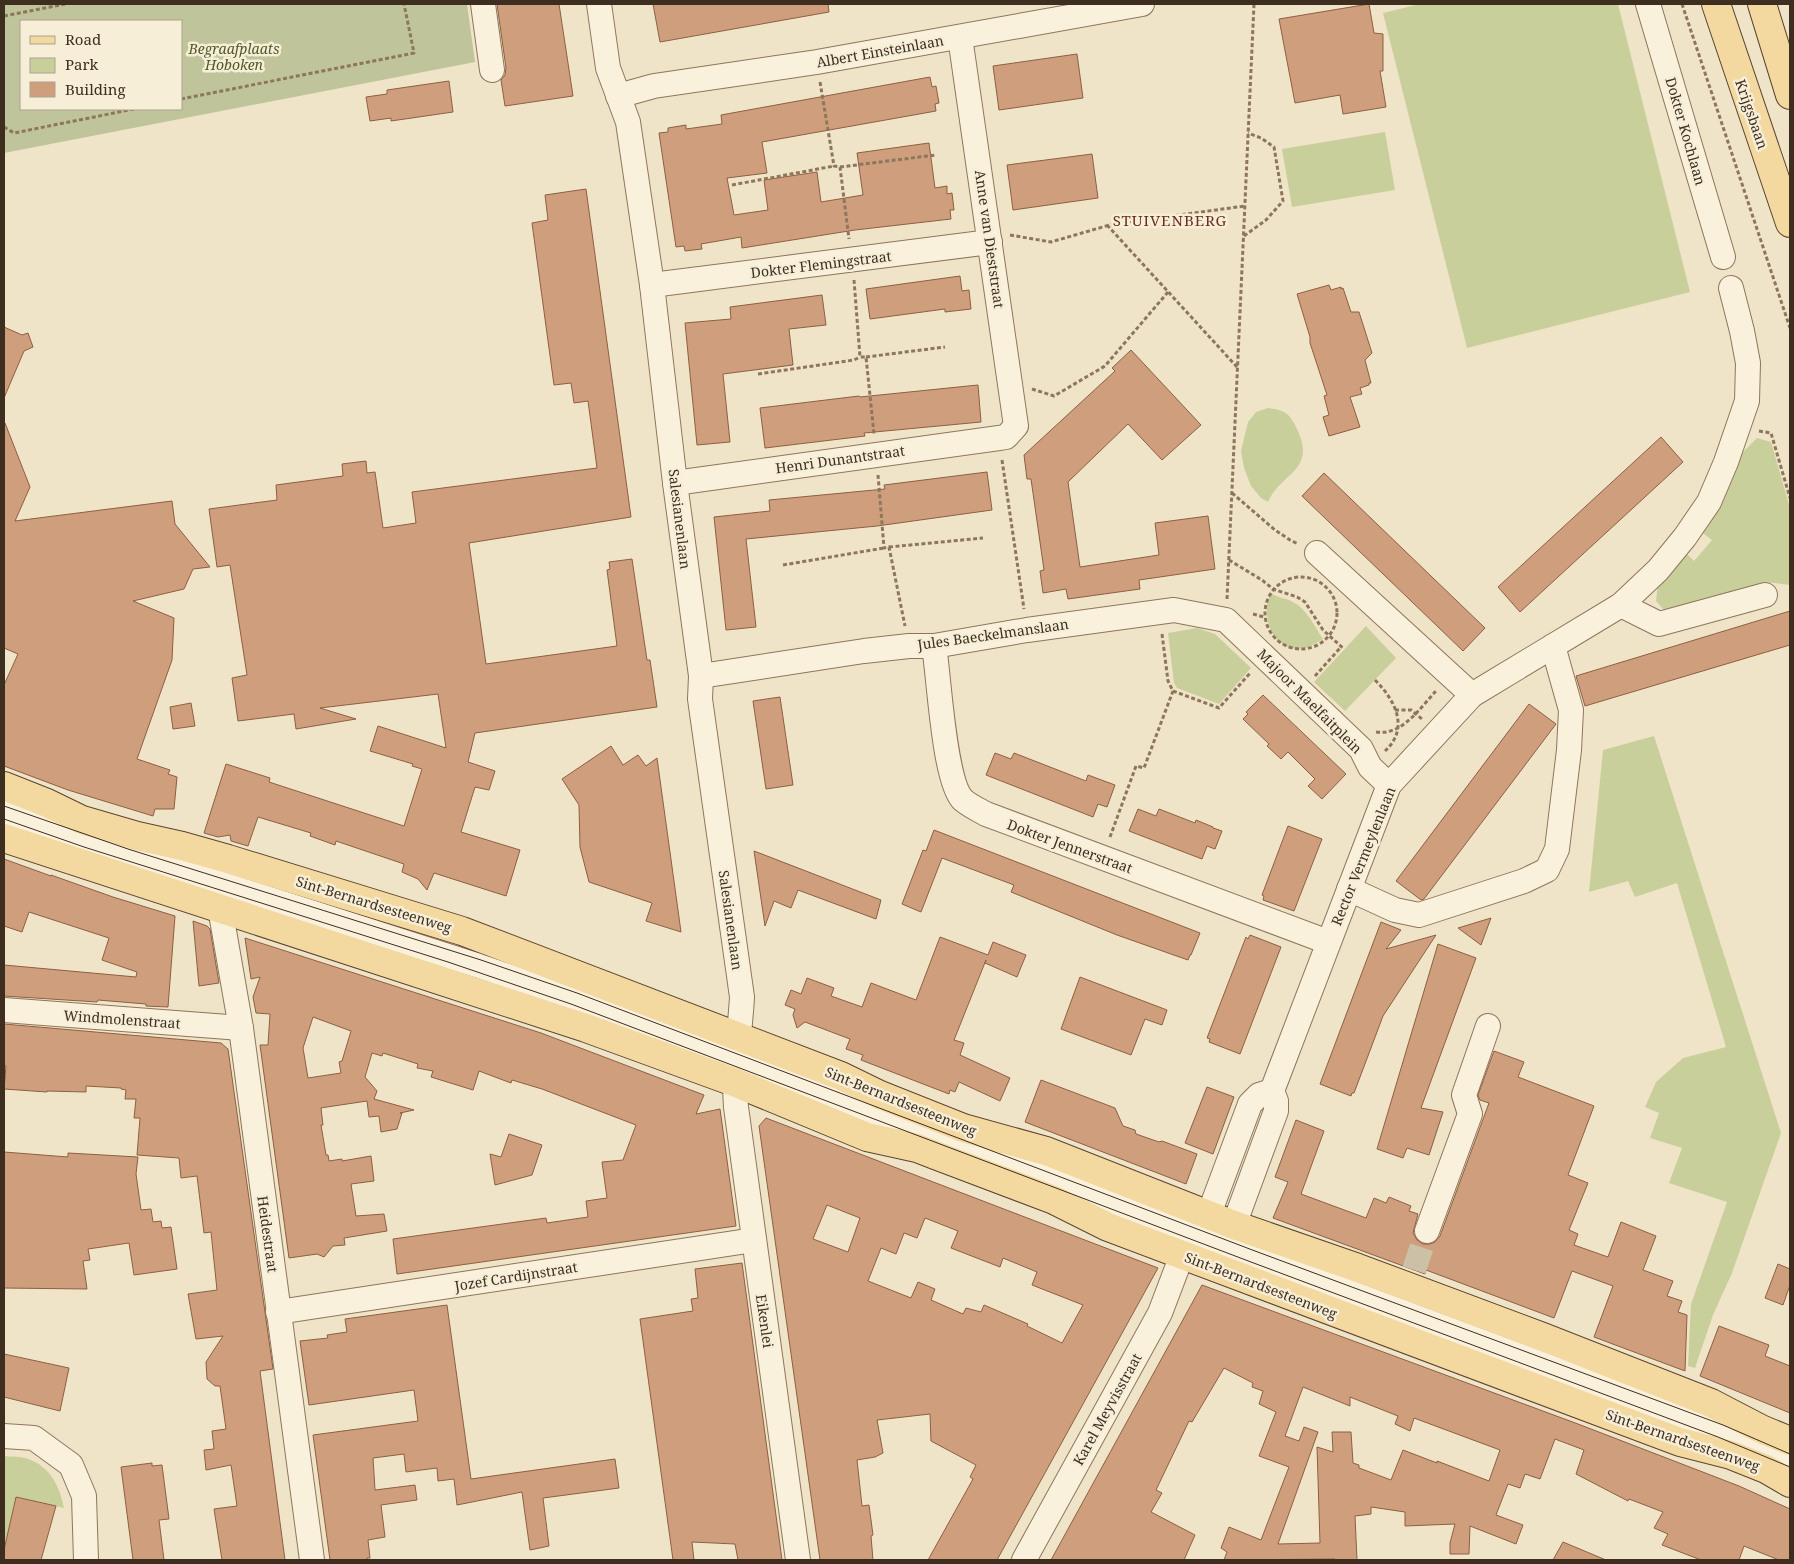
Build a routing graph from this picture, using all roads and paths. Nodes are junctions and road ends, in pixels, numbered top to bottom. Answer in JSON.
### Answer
{"nodes":[{"id":1,"x":65,"y":4,"type":"edge"},
{"id":2,"x":404,"y":4,"type":"edge"},
{"id":3,"x":483,"y":4,"type":"edge"},
{"id":4,"x":599,"y":4,"type":"edge"},
{"id":5,"x":1142,"y":4,"type":"edge"},
{"id":6,"x":1254,"y":4,"type":"edge"},
{"id":7,"x":1648,"y":4,"type":"edge"},
{"id":8,"x":1682,"y":4,"type":"edge"},
{"id":9,"x":1716,"y":4,"type":"edge"},
{"id":10,"x":1762,"y":4,"type":"edge"},
{"id":11,"x":4,"y":16,"type":"edge"},
{"id":12,"x":960,"y":37,"type":"junction"},
{"id":13,"x":817,"y":62,"type":"junction"},
{"id":14,"x":492,"y":70,"type":"dead end"},
{"id":15,"x":1790,"y":95,"type":"edge"},
{"id":16,"x":618,"y":96,"type":"junction"},
{"id":17,"x":182,"y":99,"type":"edge"},
{"id":18,"x":129,"y":110,"type":"edge"},
{"id":19,"x":4,"y":127,"type":"edge"},
{"id":20,"x":1248,"y":133,"type":"junction"},
{"id":21,"x":936,"y":155,"type":"dead end"},
{"id":22,"x":834,"y":166,"type":"junction"},
{"id":23,"x":840,"y":168,"type":"junction"},
{"id":24,"x":732,"y":184,"type":"dead end"},
{"id":25,"x":1245,"y":206,"type":"junction"},
{"id":26,"x":1790,"y":223,"type":"edge"},
{"id":27,"x":1107,"y":225,"type":"junction"},
{"id":28,"x":1244,"y":236,"type":"junction"},
{"id":29,"x":990,"y":242,"type":"junction"},
{"id":30,"x":1723,"y":257,"type":"dead end"},
{"id":31,"x":852,"y":260,"type":"junction"},
{"id":32,"x":652,"y":285,"type":"junction"},
{"id":33,"x":1731,"y":288,"type":"dead end"},
{"id":34,"x":1168,"y":292,"type":"junction"},
{"id":35,"x":1790,"y":328,"type":"edge"},
{"id":36,"x":946,"y":347,"type":"dead end"},
{"id":37,"x":860,"y":357,"type":"junction"},
{"id":38,"x":866,"y":357,"type":"junction"},
{"id":39,"x":1238,"y":368,"type":"junction"},
{"id":40,"x":758,"y":374,"type":"dead end"},
{"id":41,"x":1028,"y":387,"type":"dead end"},
{"id":42,"x":1738,"y":428,"type":"junction"},
{"id":43,"x":1002,"y":438,"type":"junction"},
{"id":44,"x":876,"y":454,"type":"junction"},
{"id":45,"x":675,"y":483,"type":"junction"},
{"id":46,"x":1232,"y":493,"type":"junction"},
{"id":47,"x":1790,"y":498,"type":"edge"},
{"id":48,"x":983,"y":538,"type":"dead end"},
{"id":49,"x":889,"y":547,"type":"junction"},
{"id":50,"x":884,"y":548,"type":"junction"},
{"id":51,"x":1316,"y":553,"type":"joint"},
{"id":52,"x":1229,"y":560,"type":"junction"},
{"id":53,"x":783,"y":565,"type":"dead end"},
{"id":54,"x":1273,"y":589,"type":"junction"},
{"id":55,"x":1765,"y":595,"type":"dead end"},
{"id":56,"x":1621,"y":605,"type":"junction"},
{"id":57,"x":1158,"y":612,"type":"junction"},
{"id":58,"x":1226,"y":620,"type":"junction"},
{"id":59,"x":1027,"y":630,"type":"junction"},
{"id":60,"x":1329,"y":636,"type":"junction"},
{"id":61,"x":925,"y":646,"type":"junction"},
{"id":62,"x":1553,"y":646,"type":"junction"},
{"id":63,"x":1264,"y":656,"type":"junction"},
{"id":64,"x":701,"y":676,"type":"junction"},
{"id":65,"x":1375,"y":680,"type":"dead end"},
{"id":66,"x":1309,"y":682,"type":"dead end"},
{"id":67,"x":1466,"y":689,"type":"junction"},
{"id":68,"x":1173,"y":691,"type":"junction"},
{"id":69,"x":1395,"y":710,"type":"junction"},
{"id":70,"x":1415,"y":714,"type":"junction"},
{"id":71,"x":1399,"y":728,"type":"junction"},
{"id":72,"x":1374,"y":731,"type":"dead end"},
{"id":73,"x":1437,"y":733,"type":"junction"},
{"id":74,"x":1369,"y":764,"type":"junction"},
{"id":75,"x":4,"y":786,"type":"edge"},
{"id":76,"x":1389,"y":786,"type":"junction"},
{"id":77,"x":4,"y":812,"type":"edge"},
{"id":78,"x":4,"y":838,"type":"edge"},
{"id":79,"x":1102,"y":858,"type":"junction"},
{"id":80,"x":1349,"y":889,"type":"junction"},
{"id":81,"x":220,"y":908,"type":"junction"},
{"id":82,"x":1328,"y":942,"type":"junction"},
{"id":83,"x":4,"y":1010,"type":"edge"},
{"id":84,"x":1488,"y":1026,"type":"dead end"},
{"id":85,"x":241,"y":1028,"type":"junction"},
{"id":86,"x":737,"y":1059,"type":"junction"},
{"id":87,"x":1272,"y":1091,"type":"junction"},
{"id":88,"x":1228,"y":1163,"type":"junction"},
{"id":89,"x":1254,"y":1171,"type":"junction"},
{"id":90,"x":1209,"y":1214,"type":"junction"},
{"id":91,"x":1234,"y":1225,"type":"junction"},
{"id":92,"x":1427,"y":1231,"type":"tunnel mouth"},
{"id":93,"x":754,"y":1240,"type":"junction"},
{"id":94,"x":1182,"y":1255,"type":"junction"},
{"id":95,"x":278,"y":1312,"type":"junction"},
{"id":96,"x":4,"y":1436,"type":"edge"},
{"id":97,"x":1790,"y":1442,"type":"edge"},
{"id":98,"x":1790,"y":1462,"type":"edge"},
{"id":99,"x":1790,"y":1483,"type":"edge"},
{"id":100,"x":86,"y":1560,"type":"edge"},
{"id":101,"x":312,"y":1560,"type":"edge"},
{"id":102,"x":798,"y":1560,"type":"edge"},
{"id":103,"x":1024,"y":1560,"type":"edge"}],
"edges":[{"from":1,"to":11,"type":"path"},
{"from":2,"to":17,"type":"path"},
{"from":3,"to":14,"type":"street"},
{"from":4,"to":16,"type":"street","name":"Salesianenlaan"},
{"from":5,"to":12,"type":"street","name":"Albert Einsteinlaan"},
{"from":6,"to":20,"type":"path"},
{"from":7,"to":30,"type":"street","name":"Dokter Kochlaan"},
{"from":8,"to":35,"type":"path"},
{"from":9,"to":26,"type":"main road","name":"Krijgsbaan"},
{"from":10,"to":15,"type":"main road"},
{"from":12,"to":13,"type":"street","name":"Albert Einsteinlaan"},
{"from":12,"to":29,"type":"street","name":"Anne van Dieststraat"},
{"from":13,"to":16,"type":"street","name":"Albert Einsteinlaan"},
{"from":13,"to":22,"type":"path"},
{"from":16,"to":32,"type":"street","name":"Salesianenlaan"},
{"from":18,"to":19,"type":"path"},
{"from":20,"to":25,"type":"path"},
{"from":20,"to":28,"type":"path"},
{"from":21,"to":23,"type":"path"},
{"from":22,"to":23,"type":"path"},
{"from":22,"to":24,"type":"path"},
{"from":23,"to":31,"type":"path"},
{"from":25,"to":27,"type":"path"},
{"from":25,"to":28,"type":"path"},
{"from":27,"to":29,"type":"path"},
{"from":27,"to":34,"type":"path"},
{"from":28,"to":39,"type":"path"},
{"from":29,"to":31,"type":"street","name":"Dokter Flemingstraat"},
{"from":29,"to":43,"type":"street","name":"Anne van Dieststraat"},
{"from":31,"to":32,"type":"street","name":"Dokter Flemingstraat"},
{"from":31,"to":37,"type":"path"},
{"from":32,"to":45,"type":"street","name":"Salesianenlaan"},
{"from":33,"to":42,"type":"street"},
{"from":34,"to":39,"type":"path"},
{"from":34,"to":41,"type":"path"},
{"from":36,"to":38,"type":"path"},
{"from":37,"to":38,"type":"path"},
{"from":37,"to":40,"type":"path"},
{"from":38,"to":44,"type":"path"},
{"from":39,"to":46,"type":"path"},
{"from":42,"to":47,"type":"path"},
{"from":42,"to":56,"type":"street","name":"Rector Vermeylenlaan"},
{"from":43,"to":44,"type":"street","name":"Henri Dunantstraat"},
{"from":43,"to":59,"type":"path"},
{"from":44,"to":45,"type":"street","name":"Henri Dunantstraat"},
{"from":44,"to":50,"type":"path"},
{"from":45,"to":64,"type":"street","name":"Salesianenlaan"},
{"from":46,"to":51,"type":"path"},
{"from":46,"to":52,"type":"path"},
{"from":48,"to":49,"type":"path"},
{"from":49,"to":50,"type":"path"},
{"from":49,"to":61,"type":"path"},
{"from":50,"to":53,"type":"path"},
{"from":51,"to":67,"type":"street"},
{"from":52,"to":54,"type":"path"},
{"from":52,"to":58,"type":"path"},
{"from":54,"to":60,"type":"path"},
{"from":54,"to":60,"type":"path"},
{"from":54,"to":60,"type":"path"},
{"from":55,"to":56,"type":"street"},
{"from":56,"to":62,"type":"street","name":"Rector Vermeylenlaan"},
{"from":57,"to":58,"type":"street","name":"Jules Baeckelmanslaan"},
{"from":57,"to":59,"type":"street","name":"Jules Baeckelmanslaan"},
{"from":57,"to":68,"type":"path"},
{"from":58,"to":63,"type":"street","name":"Majoor Maelfaitplein"},
{"from":59,"to":61,"type":"street","name":"Jules Baeckelmanslaan"},
{"from":60,"to":66,"type":"path"},
{"from":61,"to":64,"type":"street","name":"Jules Baeckelmanslaan"},
{"from":61,"to":79,"type":"street","name":"Dokter Jennerstraat"},
{"from":62,"to":67,"type":"street","name":"Rector Vermeylenlaan"},
{"from":62,"to":80,"type":"street"},
{"from":63,"to":68,"type":"path"},
{"from":63,"to":74,"type":"street","name":"Majoor Maelfaitplein"},
{"from":64,"to":86,"type":"street","name":"Salesianenlaan"},
{"from":65,"to":69,"type":"path"},
{"from":67,"to":70,"type":"path"},
{"from":67,"to":73,"type":"street","name":"Rector Vermeylenlaan"},
{"from":68,"to":79,"type":"path"},
{"from":69,"to":70,"type":"path"},
{"from":69,"to":71,"type":"path"},
{"from":70,"to":71,"type":"path"},
{"from":70,"to":73,"type":"path"},
{"from":71,"to":72,"type":"path"},
{"from":71,"to":74,"type":"path"},
{"from":73,"to":76,"type":"street","name":"Rector Vermeylenlaan"},
{"from":74,"to":76,"type":"street","name":"Majoor Maelfaitplein"},
{"from":75,"to":86,"type":"main road","name":"Sint-Bernardsesteenweg"},
{"from":76,"to":80,"type":"street","name":"Rector Vermeylenlaan"},
{"from":77,"to":86,"type":"street"},
{"from":78,"to":81,"type":"main road","name":"Sint-Bernardsesteenweg"},
{"from":79,"to":82,"type":"street","name":"Dokter Jennerstraat"},
{"from":80,"to":82,"type":"street","name":"Rector Vermeylenlaan"},
{"from":81,"to":85,"type":"street","name":"Heidestraat"},
{"from":81,"to":86,"type":"main road","name":"Sint-Bernardsesteenweg"},
{"from":82,"to":87,"type":"street","name":"Rector Vermeylenlaan"},
{"from":83,"to":85,"type":"street","name":"Windmolenstraat"},
{"from":84,"to":92,"type":"street"},
{"from":85,"to":95,"type":"street","name":"Heidestraat"},
{"from":86,"to":90,"type":"main road","name":"Sint-Bernardsesteenweg"},
{"from":86,"to":93,"type":"street","name":"Eikenlei"},
{"from":86,"to":94,"type":"main road","name":"Sint-Bernardsesteenweg"},
{"from":86,"to":98,"type":"street"},
{"from":87,"to":88,"type":"street"},
{"from":87,"to":89,"type":"street","name":"Rector Vermeylenlaan"},
{"from":88,"to":89,"type":"street"},
{"from":88,"to":90,"type":"street"},
{"from":89,"to":91,"type":"street","name":"Rector Vermeylenlaan"},
{"from":90,"to":91,"type":"main road","name":"Sint-Bernardsesteenweg"},
{"from":91,"to":97,"type":"main road","name":"Sint-Bernardsesteenweg"},
{"from":93,"to":95,"type":"street","name":"Jozef Cardijnstraat"},
{"from":93,"to":102,"type":"street","name":"Eikenlei"},
{"from":94,"to":99,"type":"main road","name":"Sint-Bernardsesteenweg"},
{"from":94,"to":103,"type":"street","name":"Karel Meyvisstraat"},
{"from":95,"to":101,"type":"street","name":"Heidestraat"},
{"from":96,"to":100,"type":"street"}]}
